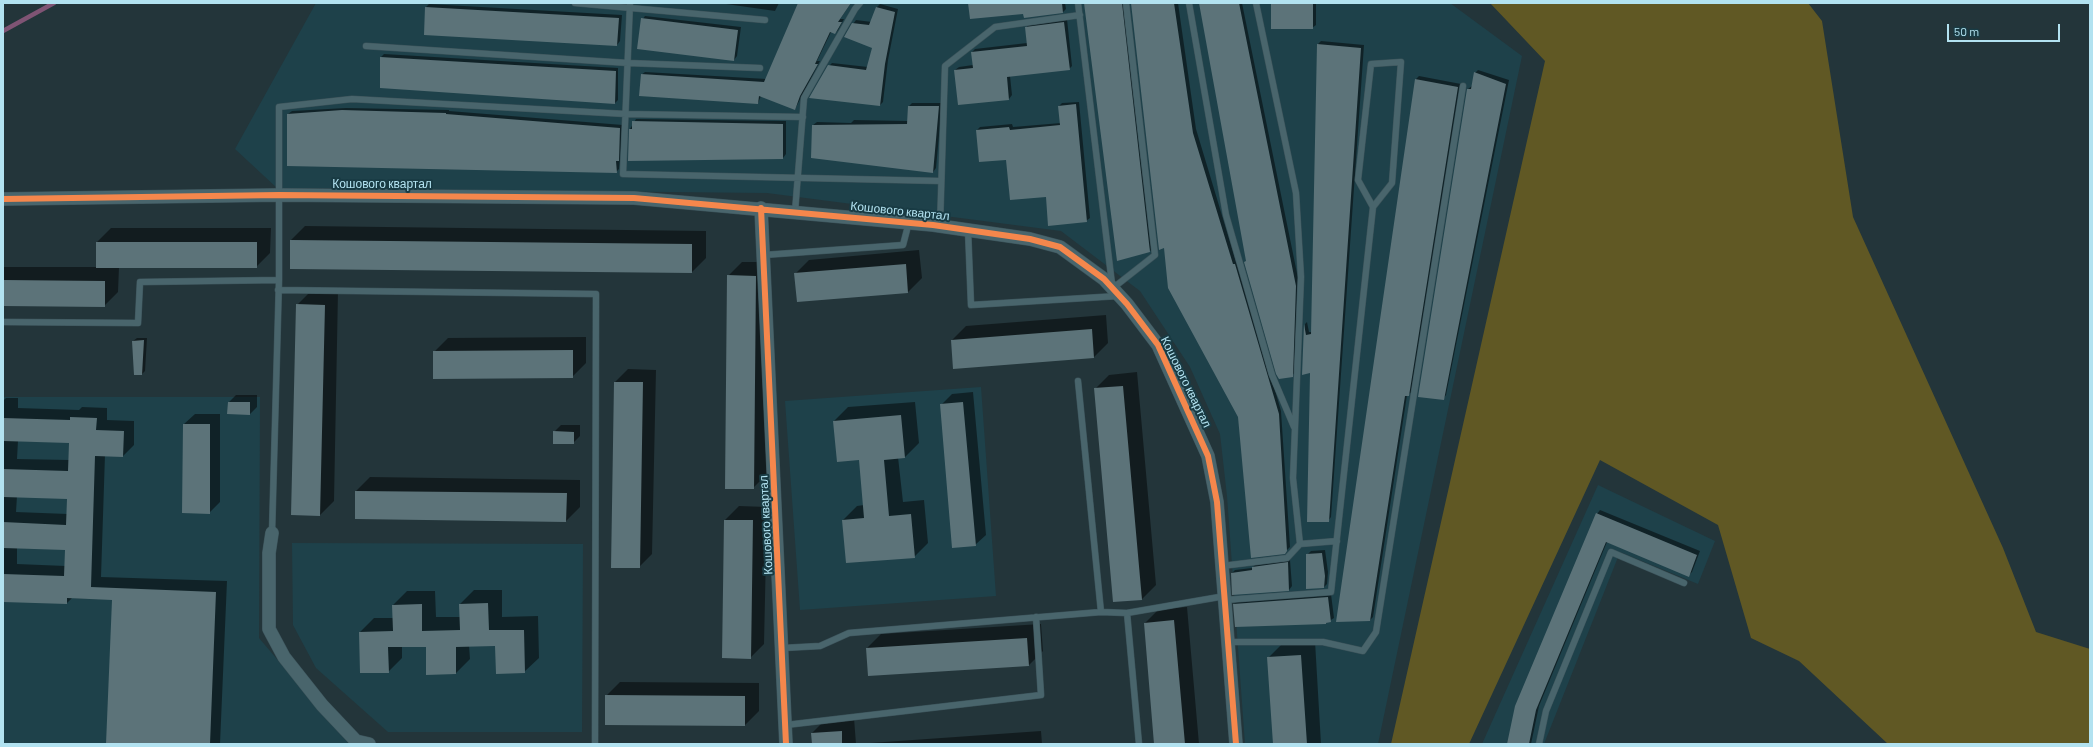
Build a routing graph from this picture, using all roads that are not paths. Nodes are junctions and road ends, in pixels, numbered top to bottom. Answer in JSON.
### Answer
{"nodes":[{"id":1,"x":575,"y":3,"type":"edge"},
{"id":2,"x":860,"y":3,"type":"edge"},
{"id":3,"x":1078,"y":3,"type":"edge"},
{"id":4,"x":1126,"y":3,"type":"edge"},
{"id":5,"x":1189,"y":3,"type":"edge"},
{"id":6,"x":1256,"y":3,"type":"edge"},
{"id":7,"x":630,"y":6,"type":"edge"},
{"id":8,"x":1080,"y":15,"type":"junction"},
{"id":9,"x":765,"y":20,"type":"dead end"},
{"id":10,"x":366,"y":46,"type":"dead end"},
{"id":11,"x":628,"y":63,"type":"junction"},
{"id":12,"x":760,"y":68,"type":"dead end"},
{"id":13,"x":1462,"y":86,"type":"dead end"},
{"id":14,"x":626,"y":114,"type":"junction"},
{"id":15,"x":803,"y":117,"type":"junction"},
{"id":16,"x":798,"y":176,"type":"junction"},
{"id":17,"x":941,"y":181,"type":"junction"},
{"id":18,"x":279,"y":195,"type":"junction"},
{"id":19,"x":3,"y":199,"type":"edge"},
{"id":20,"x":1373,"y":207,"type":"junction"},
{"id":21,"x":761,"y":208,"type":"junction"},
{"id":22,"x":795,"y":212,"type":"junction"},
{"id":23,"x":909,"y":222,"type":"junction"},
{"id":24,"x":940,"y":226,"type":"junction"},
{"id":25,"x":968,"y":230,"type":"junction"},
{"id":26,"x":764,"y":255,"type":"junction"},
{"id":27,"x":279,"y":280,"type":"junction"},
{"id":28,"x":278,"y":290,"type":"junction"},
{"id":29,"x":1116,"y":292,"type":"junction"},
{"id":30,"x":3,"y":322,"type":"edge"},
{"id":31,"x":1078,"y":382,"type":"dead end"},
{"id":32,"x":1295,"y":431,"type":"junction"},
{"id":33,"x":272,"y":533,"type":"joint"},
{"id":34,"x":1337,"y":541,"type":"junction"},
{"id":35,"x":1300,"y":544,"type":"junction"},
{"id":36,"x":1222,"y":566,"type":"junction"},
{"id":37,"x":1684,"y":583,"type":"dead end"},
{"id":38,"x":1225,"y":598,"type":"junction"},
{"id":39,"x":1101,"y":612,"type":"junction"},
{"id":40,"x":1127,"y":613,"type":"junction"},
{"id":41,"x":1036,"y":617,"type":"junction"},
{"id":42,"x":1228,"y":642,"type":"junction"},
{"id":43,"x":783,"y":648,"type":"junction"},
{"id":44,"x":786,"y":725,"type":"junction"},
{"id":45,"x":361,"y":743,"type":"edge"},
{"id":46,"x":595,"y":744,"type":"edge"},
{"id":47,"x":786,"y":744,"type":"edge"},
{"id":48,"x":1140,"y":744,"type":"edge"},
{"id":49,"x":1236,"y":744,"type":"edge"},
{"id":50,"x":1539,"y":744,"type":"edge"}],
"edges":[{"from":1,"to":7,"type":"lane"},
{"from":2,"to":15,"type":"lane"},
{"from":3,"to":8,"type":"lane"},
{"from":4,"to":29,"type":"lane"},
{"from":5,"to":32,"type":"lane"},
{"from":6,"to":32,"type":"lane"},
{"from":7,"to":9,"type":"lane"},
{"from":7,"to":11,"type":"lane"},
{"from":8,"to":17,"type":"lane"},
{"from":8,"to":29,"type":"lane"},
{"from":10,"to":11,"type":"lane"},
{"from":11,"to":12,"type":"lane"},
{"from":11,"to":14,"type":"lane"},
{"from":13,"to":42,"type":"lane"},
{"from":14,"to":15,"type":"lane"},
{"from":14,"to":16,"type":"lane"},
{"from":14,"to":18,"type":"lane"},
{"from":15,"to":16,"type":"lane"},
{"from":16,"to":17,"type":"lane"},
{"from":16,"to":22,"type":"lane"},
{"from":17,"to":24,"type":"lane"},
{"from":18,"to":19,"type":"street","name":"Кошового квартал"},
{"from":18,"to":21,"type":"street","name":"Кошового квартал"},
{"from":18,"to":27,"type":"lane"},
{"from":20,"to":20,"type":"lane"},
{"from":20,"to":34,"type":"lane"},
{"from":21,"to":22,"type":"street","name":"Кошового квартал"},
{"from":21,"to":26,"type":"street","name":"Кошового квартал"},
{"from":22,"to":23,"type":"street","name":"Кошового квартал"},
{"from":23,"to":24,"type":"street","name":"Кошового квартал"},
{"from":23,"to":26,"type":"lane"},
{"from":24,"to":25,"type":"street","name":"Кошового квартал"},
{"from":25,"to":29,"type":"street","name":"Кошового квартал"},
{"from":25,"to":29,"type":"lane"},
{"from":26,"to":43,"type":"street","name":"Кошового квартал"},
{"from":27,"to":28,"type":"lane"},
{"from":27,"to":30,"type":"lane"},
{"from":28,"to":33,"type":"lane"},
{"from":28,"to":46,"type":"lane"},
{"from":29,"to":36,"type":"street","name":"Кошового квартал"},
{"from":31,"to":39,"type":"lane"},
{"from":32,"to":35,"type":"lane"},
{"from":33,"to":45,"type":"street"},
{"from":34,"to":35,"type":"lane"},
{"from":34,"to":38,"type":"lane"},
{"from":35,"to":36,"type":"lane"},
{"from":36,"to":38,"type":"street","name":"Кошового квартал"},
{"from":37,"to":50,"type":"lane"},
{"from":38,"to":40,"type":"lane"},
{"from":38,"to":42,"type":"street","name":"Кошового квартал"},
{"from":39,"to":40,"type":"lane"},
{"from":39,"to":41,"type":"lane"},
{"from":40,"to":48,"type":"lane"},
{"from":41,"to":43,"type":"lane"},
{"from":41,"to":44,"type":"lane"},
{"from":42,"to":49,"type":"street","name":"Кошового квартал"},
{"from":43,"to":44,"type":"street","name":"Кошового квартал"},
{"from":44,"to":47,"type":"street","name":"Кошового квартал"}]}
